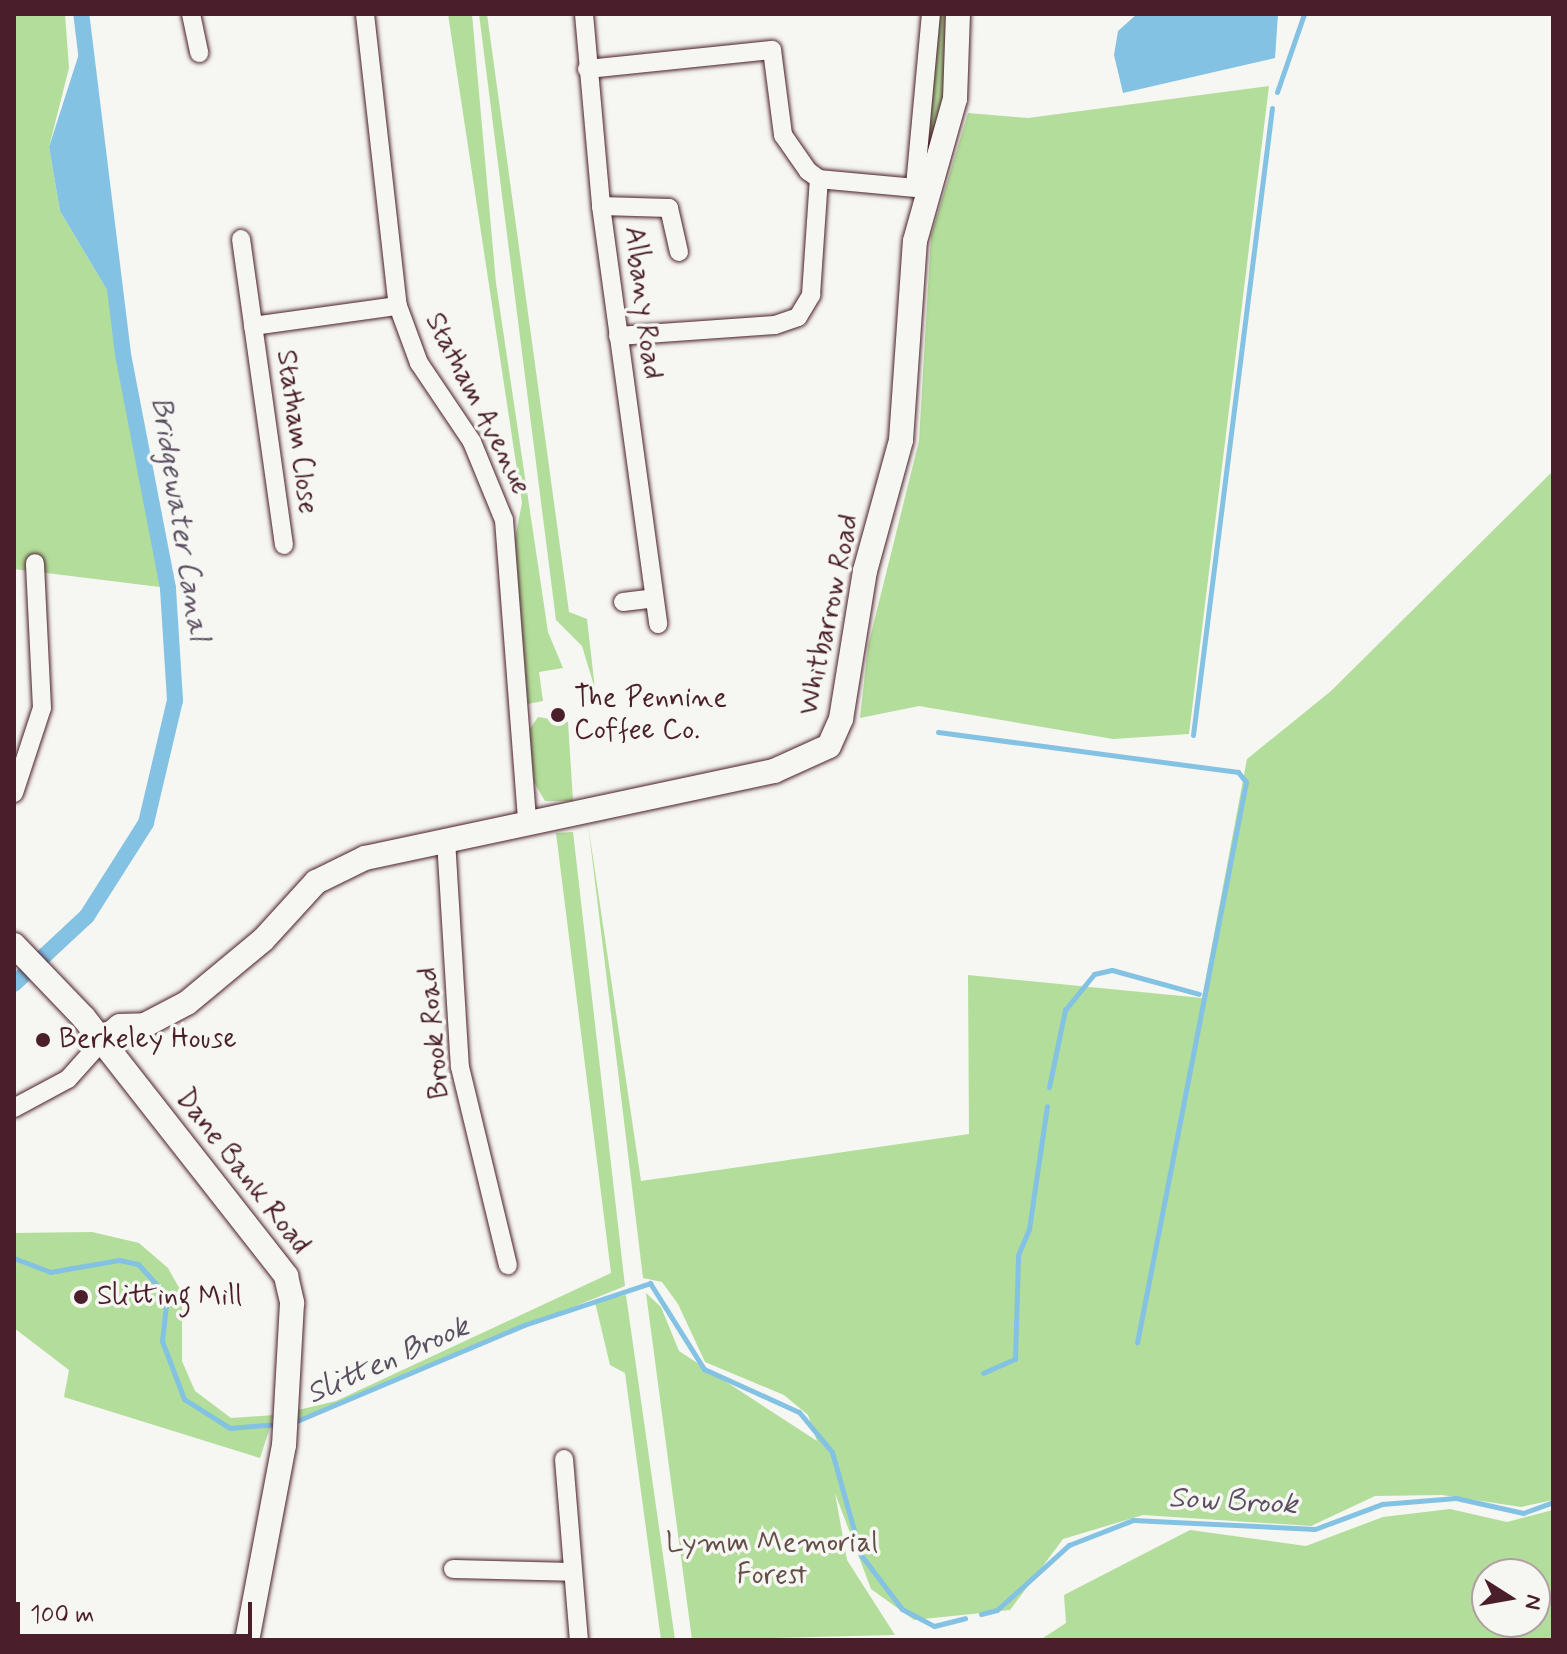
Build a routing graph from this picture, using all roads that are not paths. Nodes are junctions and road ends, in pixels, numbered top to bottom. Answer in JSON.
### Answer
{"nodes":[{"id":1,"x":191,"y":14,"type":"edge"},
{"id":2,"x":365,"y":14,"type":"edge"},
{"id":3,"x":584,"y":14,"type":"edge"},
{"id":4,"x":931,"y":14,"type":"edge"},
{"id":5,"x":958,"y":14,"type":"edge"},
{"id":6,"x":199,"y":53,"type":"dead end"},
{"id":7,"x":587,"y":69,"type":"junction"},
{"id":8,"x":819,"y":179,"type":"junction"},
{"id":9,"x":921,"y":188,"type":"junction"},
{"id":10,"x":601,"y":206,"type":"junction"},
{"id":11,"x":241,"y":239,"type":"dead end"},
{"id":12,"x":679,"y":252,"type":"dead end"},
{"id":13,"x":398,"y":306,"type":"junction"},
{"id":14,"x":253,"y":326,"type":"junction"},
{"id":15,"x":618,"y":336,"type":"junction"},
{"id":16,"x":284,"y":545,"type":"dead end"},
{"id":17,"x":35,"y":563,"type":"dead end"},
{"id":18,"x":654,"y":598,"type":"junction"},
{"id":19,"x":623,"y":602,"type":"dead end"},
{"id":20,"x":658,"y":624,"type":"dead end"},
{"id":21,"x":14,"y":793,"type":"edge"},
{"id":22,"x":527,"y":821,"type":"junction"},
{"id":23,"x":446,"y":840,"type":"junction"},
{"id":24,"x":18,"y":948,"type":"edge"},
{"id":25,"x":102,"y":1041,"type":"junction"},
{"id":26,"x":14,"y":1108,"type":"edge"},
{"id":27,"x":508,"y":1265,"type":"dead end"},
{"id":28,"x":564,"y":1459,"type":"dead end"},
{"id":29,"x":453,"y":1569,"type":"dead end"},
{"id":30,"x":572,"y":1572,"type":"junction"},
{"id":31,"x":247,"y":1640,"type":"edge"},
{"id":32,"x":579,"y":1640,"type":"edge"}],
"edges":[{"from":1,"to":6,"type":"street"},
{"from":2,"to":13,"type":"street","name":"Statham Avenue"},
{"from":3,"to":7,"type":"street","name":"Albany Road"},
{"from":4,"to":9,"type":"street"},
{"from":5,"to":9,"type":"street","name":"Whitbarrow Road"},
{"from":7,"to":8,"type":"street"},
{"from":7,"to":10,"type":"street","name":"Albany Road"},
{"from":8,"to":9,"type":"street"},
{"from":8,"to":15,"type":"street"},
{"from":9,"to":22,"type":"street","name":"Whitbarrow Road"},
{"from":10,"to":12,"type":"street"},
{"from":10,"to":15,"type":"street","name":"Albany Road"},
{"from":11,"to":14,"type":"street","name":"Statham Close"},
{"from":13,"to":14,"type":"street","name":"Statham Close"},
{"from":13,"to":22,"type":"street","name":"Statham Avenue"},
{"from":14,"to":16,"type":"street","name":"Statham Close"},
{"from":15,"to":18,"type":"street","name":"Albany Road"},
{"from":17,"to":21,"type":"street"},
{"from":18,"to":19,"type":"street"},
{"from":18,"to":20,"type":"street","name":"Albany Road"},
{"from":22,"to":23,"type":"street","name":"Whitbarrow Road"},
{"from":23,"to":25,"type":"street","name":"Whitbarrow Road"},
{"from":23,"to":27,"type":"street","name":"Brook Road"},
{"from":24,"to":25,"type":"street","name":"Dane Bank Road"},
{"from":25,"to":26,"type":"street","name":"Whitbarrow Road"},
{"from":25,"to":31,"type":"street","name":"Dane Bank Road"},
{"from":28,"to":30,"type":"street"},
{"from":29,"to":30,"type":"street"},
{"from":30,"to":32,"type":"street"}]}
